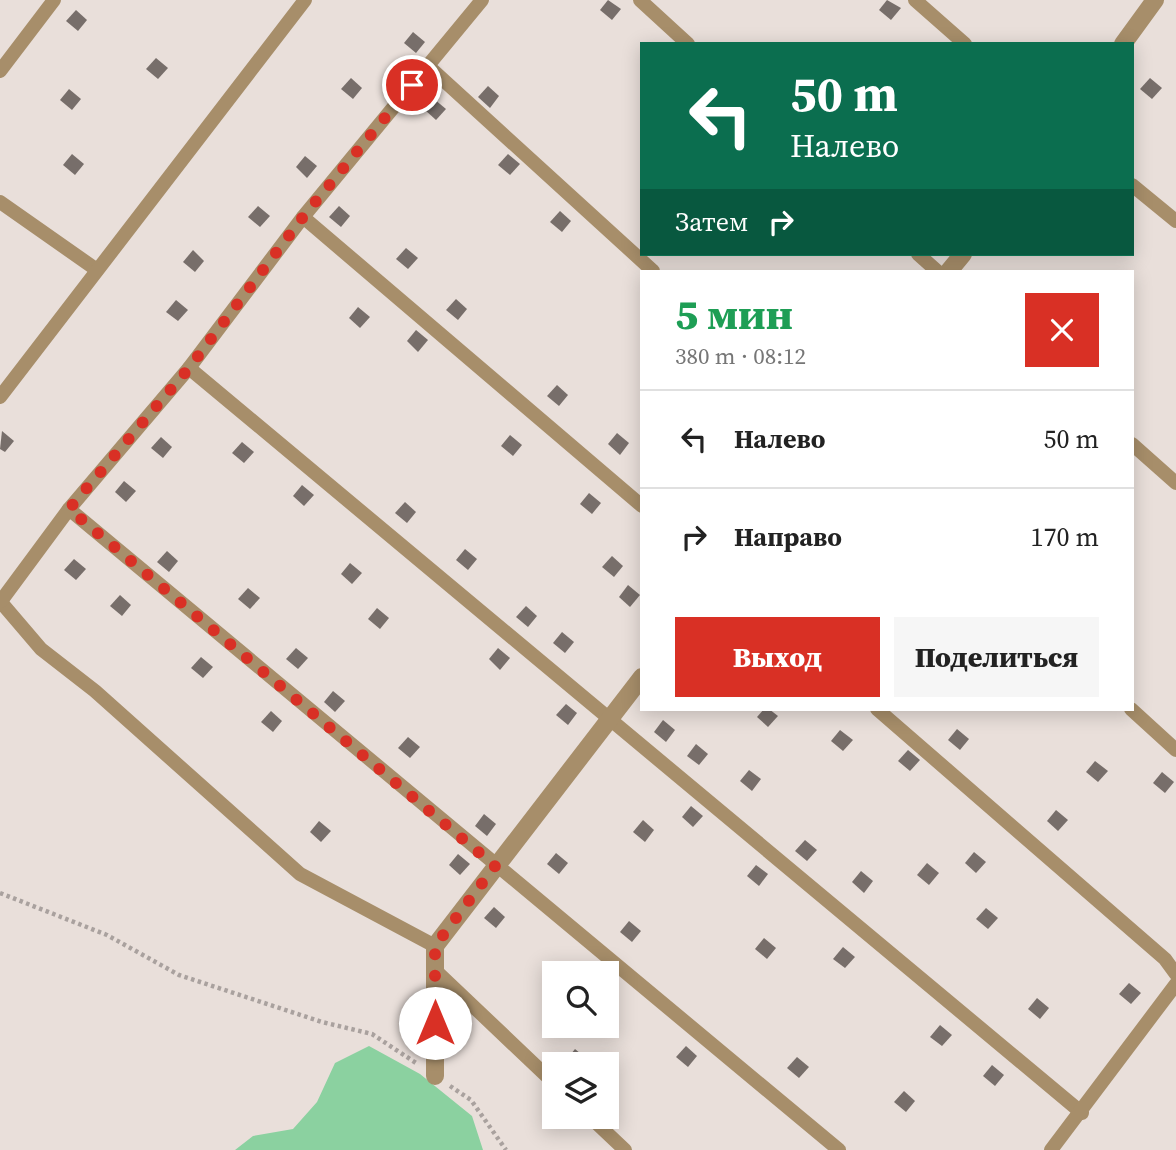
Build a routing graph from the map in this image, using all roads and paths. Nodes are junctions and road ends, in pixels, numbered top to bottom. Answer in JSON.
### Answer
{"nodes":[{"id":1,"x":54,"y":0,"type":"edge"},
{"id":2,"x":304,"y":0,"type":"edge"},
{"id":3,"x":482,"y":0,"type":"edge"},
{"id":4,"x":640,"y":0,"type":"edge"},
{"id":5,"x":915,"y":0,"type":"edge"},
{"id":6,"x":1155,"y":0,"type":"edge"},
{"id":7,"x":686,"y":42,"type":"edge"},
{"id":8,"x":963,"y":42,"type":"edge"},
{"id":9,"x":1124,"y":42,"type":"edge"},
{"id":10,"x":428,"y":66,"type":"junction"},
{"id":11,"x":0,"y":71,"type":"edge"},
{"id":12,"x":1134,"y":187,"type":"edge"},
{"id":13,"x":0,"y":202,"type":"edge"},
{"id":14,"x":303,"y":217,"type":"junction"},
{"id":15,"x":1176,"y":221,"type":"edge"},
{"id":16,"x":920,"y":256,"type":"edge"},
{"id":17,"x":961,"y":256,"type":"edge"},
{"id":18,"x":97,"y":270,"type":"junction"},
{"id":19,"x":652,"y":270,"type":"edge"},
{"id":20,"x":936,"y":270,"type":"edge"},
{"id":21,"x":950,"y":270,"type":"edge"},
{"id":22,"x":189,"y":368,"type":"junction"},
{"id":23,"x":0,"y":397,"type":"edge"},
{"id":24,"x":1134,"y":446,"type":"edge"},
{"id":25,"x":1176,"y":483,"type":"edge"},
{"id":26,"x":640,"y":504,"type":"edge"},
{"id":27,"x":69,"y":509,"type":"junction"},
{"id":28,"x":0,"y":601,"type":"edge"},
{"id":29,"x":640,"y":680,"type":"edge"},
{"id":30,"x":879,"y":711,"type":"edge"},
{"id":31,"x":1133,"y":711,"type":"edge"},
{"id":32,"x":608,"y":721,"type":"junction"},
{"id":33,"x":1176,"y":750,"type":"edge"},
{"id":34,"x":495,"y":866,"type":"junction"},
{"id":35,"x":0,"y":893,"type":"edge"},
{"id":36,"x":435,"y":946,"type":"junction"},
{"id":37,"x":435,"y":970,"type":"junction"},
{"id":38,"x":1176,"y":974,"type":"edge"},
{"id":39,"x":1176,"y":984,"type":"edge"},
{"id":40,"x":542,"y":1072,"type":"edge"},
{"id":41,"x":435,"y":1076,"type":"junction"},
{"id":42,"x":1082,"y":1113,"type":"junction"},
{"id":43,"x":603,"y":1129,"type":"edge"},
{"id":44,"x":506,"y":1150,"type":"edge"},
{"id":45,"x":625,"y":1150,"type":"edge"},
{"id":46,"x":839,"y":1150,"type":"edge"},
{"id":47,"x":1051,"y":1150,"type":"edge"}],
"edges":[{"from":1,"to":11,"type":"lane"},
{"from":2,"to":18,"type":"lane"},
{"from":3,"to":10,"type":"lane"},
{"from":4,"to":7,"type":"lane"},
{"from":5,"to":8,"type":"lane"},
{"from":6,"to":9,"type":"street"},
{"from":10,"to":14,"type":"lane"},
{"from":10,"to":19,"type":"lane"},
{"from":12,"to":15,"type":"lane"},
{"from":13,"to":18,"type":"lane"},
{"from":14,"to":22,"type":"lane"},
{"from":14,"to":26,"type":"lane"},
{"from":16,"to":20,"type":"lane"},
{"from":17,"to":21,"type":"street"},
{"from":18,"to":23,"type":"lane"},
{"from":22,"to":27,"type":"lane"},
{"from":22,"to":32,"type":"lane"},
{"from":24,"to":25,"type":"lane"},
{"from":27,"to":28,"type":"lane"},
{"from":27,"to":34,"type":"lane"},
{"from":28,"to":36,"type":"lane"},
{"from":29,"to":32,"type":"street"},
{"from":30,"to":38,"type":"lane"},
{"from":31,"to":33,"type":"lane"},
{"from":32,"to":34,"type":"street"},
{"from":32,"to":42,"type":"lane"},
{"from":34,"to":36,"type":"street"},
{"from":34,"to":46,"type":"lane"},
{"from":35,"to":41,"type":"path"},
{"from":36,"to":37,"type":"street"},
{"from":37,"to":40,"type":"lane"},
{"from":37,"to":41,"type":"street"},
{"from":39,"to":42,"type":"lane"},
{"from":41,"to":44,"type":"path"},
{"from":42,"to":47,"type":"lane"},
{"from":43,"to":45,"type":"lane"}]}
